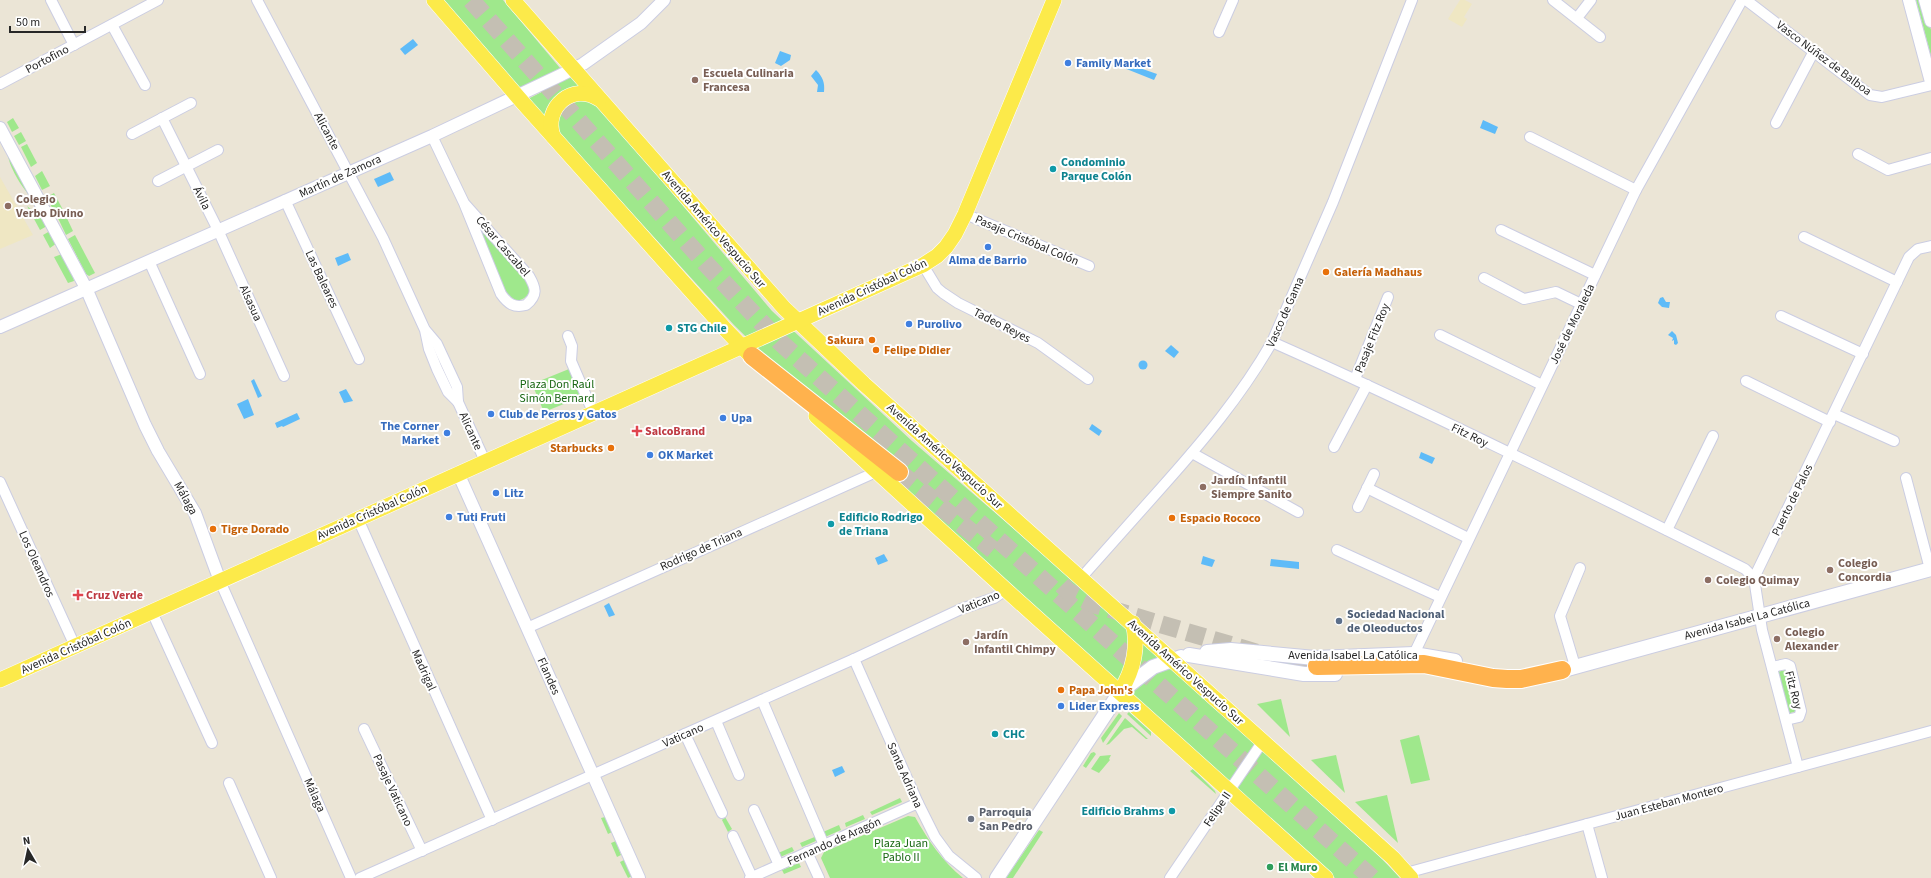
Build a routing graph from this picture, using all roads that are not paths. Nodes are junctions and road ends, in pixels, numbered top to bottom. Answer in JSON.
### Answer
{"nodes":[{"id":1,"x":51,"y":0,"type":"edge"},
{"id":2,"x":158,"y":0,"type":"edge"},
{"id":3,"x":257,"y":0,"type":"edge"},
{"id":4,"x":434,"y":0,"type":"edge"},
{"id":5,"x":514,"y":0,"type":"edge"},
{"id":6,"x":664,"y":0,"type":"edge"},
{"id":7,"x":1054,"y":0,"type":"edge"},
{"id":8,"x":1233,"y":0,"type":"edge"},
{"id":9,"x":1412,"y":0,"type":"edge"},
{"id":10,"x":1553,"y":0,"type":"edge"},
{"id":11,"x":1591,"y":0,"type":"edge"},
{"id":12,"x":1742,"y":0,"type":"edge"},
{"id":13,"x":1746,"y":0,"type":"edge"},
{"id":14,"x":1909,"y":0,"type":"edge"},
{"id":15,"x":1926,"y":0,"type":"edge"},
{"id":16,"x":1577,"y":18,"type":"junction"},
{"id":17,"x":1931,"y":21,"type":"edge"},
{"id":18,"x":112,"y":25,"type":"junction"},
{"id":19,"x":1219,"y":32,"type":"dead end"},
{"id":20,"x":1600,"y":37,"type":"dead end"},
{"id":21,"x":74,"y":45,"type":"junction"},
{"id":22,"x":1814,"y":51,"type":"junction"},
{"id":23,"x":573,"y":69,"type":"junction"},
{"id":24,"x":0,"y":84,"type":"edge"},
{"id":25,"x":1931,"y":84,"type":"edge"},
{"id":26,"x":145,"y":85,"type":"dead end"},
{"id":27,"x":518,"y":96,"type":"junction"},
{"id":28,"x":191,"y":103,"type":"dead end"},
{"id":29,"x":603,"y":103,"type":"junction"},
{"id":30,"x":162,"y":118,"type":"junction"},
{"id":31,"x":1776,"y":123,"type":"dead end"},
{"id":32,"x":0,"y":128,"type":"edge"},
{"id":33,"x":132,"y":134,"type":"dead end"},
{"id":34,"x":432,"y":136,"type":"junction"},
{"id":35,"x":553,"y":136,"type":"junction"},
{"id":36,"x":1530,"y":137,"type":"dead end"},
{"id":37,"x":218,"y":150,"type":"dead end"},
{"id":38,"x":1858,"y":154,"type":"dead end"},
{"id":39,"x":1931,"y":158,"type":"edge"},
{"id":40,"x":186,"y":166,"type":"junction"},
{"id":41,"x":349,"y":172,"type":"junction"},
{"id":42,"x":158,"y":181,"type":"dead end"},
{"id":43,"x":1636,"y":190,"type":"junction"},
{"id":44,"x":284,"y":200,"type":"junction"},
{"id":45,"x":464,"y":203,"type":"junction"},
{"id":46,"x":965,"y":214,"type":"junction"},
{"id":47,"x":218,"y":230,"type":"junction"},
{"id":48,"x":1501,"y":230,"type":"dead end"},
{"id":49,"x":1804,"y":237,"type":"dead end"},
{"id":50,"x":1931,"y":246,"type":"edge"},
{"id":51,"x":149,"y":261,"type":"junction"},
{"id":52,"x":923,"y":265,"type":"junction"},
{"id":53,"x":1089,"y":266,"type":"dead end"},
{"id":54,"x":1595,"y":275,"type":"junction"},
{"id":55,"x":1484,"y":278,"type":"dead end"},
{"id":56,"x":1897,"y":282,"type":"junction"},
{"id":57,"x":86,"y":288,"type":"junction"},
{"id":58,"x":1388,"y":297,"type":"dead end"},
{"id":59,"x":1582,"y":304,"type":"junction"},
{"id":60,"x":1781,"y":316,"type":"dead end"},
{"id":61,"x":797,"y":321,"type":"junction"},
{"id":62,"x":0,"y":327,"type":"edge"},
{"id":63,"x":1440,"y":335,"type":"dead end"},
{"id":64,"x":568,"y":336,"type":"dead end"},
{"id":65,"x":1272,"y":342,"type":"junction"},
{"id":66,"x":747,"y":351,"type":"junction"},
{"id":67,"x":1863,"y":354,"type":"junction"},
{"id":68,"x":359,"y":359,"type":"dead end"},
{"id":69,"x":200,"y":374,"type":"dead end"},
{"id":70,"x":284,"y":376,"type":"dead end"},
{"id":71,"x":1088,"y":379,"type":"dead end"},
{"id":72,"x":1355,"y":379,"type":"junction"},
{"id":73,"x":1746,"y":380,"type":"dead end"},
{"id":74,"x":1367,"y":385,"type":"junction"},
{"id":75,"x":1542,"y":385,"type":"junction"},
{"id":76,"x":593,"y":412,"type":"junction"},
{"id":77,"x":1832,"y":418,"type":"junction"},
{"id":78,"x":1713,"y":436,"type":"dead end"},
{"id":79,"x":1894,"y":441,"type":"dead end"},
{"id":80,"x":1334,"y":447,"type":"dead end"},
{"id":81,"x":1192,"y":453,"type":"junction"},
{"id":82,"x":1509,"y":453,"type":"junction"},
{"id":83,"x":485,"y":461,"type":"junction"},
{"id":84,"x":876,"y":472,"type":"junction"},
{"id":85,"x":900,"y":472,"type":"tunnel mouth"},
{"id":86,"x":458,"y":473,"type":"junction"},
{"id":87,"x":1374,"y":474,"type":"dead end"},
{"id":88,"x":1906,"y":478,"type":"dead end"},
{"id":89,"x":0,"y":482,"type":"edge"},
{"id":90,"x":1367,"y":488,"type":"junction"},
{"id":91,"x":1358,"y":507,"type":"dead end"},
{"id":92,"x":1298,"y":512,"type":"dead end"},
{"id":93,"x":358,"y":519,"type":"junction"},
{"id":94,"x":1667,"y":530,"type":"junction"},
{"id":95,"x":1468,"y":538,"type":"junction"},
{"id":96,"x":1337,"y":550,"type":"dead end"},
{"id":97,"x":1580,"y":568,"type":"dead end"},
{"id":98,"x":1931,"y":569,"type":"edge"},
{"id":99,"x":1081,"y":578,"type":"junction"},
{"id":100,"x":1754,"y":578,"type":"junction"},
{"id":101,"x":220,"y":581,"type":"junction"},
{"id":102,"x":1006,"y":590,"type":"junction"},
{"id":103,"x":1440,"y":597,"type":"junction"},
{"id":104,"x":152,"y":612,"type":"junction"},
{"id":105,"x":1760,"y":616,"type":"junction"},
{"id":106,"x":1132,"y":623,"type":"junction"},
{"id":107,"x":527,"y":628,"type":"junction"},
{"id":108,"x":75,"y":646,"type":"junction"},
{"id":109,"x":1414,"y":654,"type":"junction"},
{"id":110,"x":1189,"y":655,"type":"junction"},
{"id":111,"x":854,"y":659,"type":"junction"},
{"id":112,"x":1172,"y":660,"type":"junction"},
{"id":113,"x":1317,"y":666,"type":"tunnel mouth"},
{"id":114,"x":1772,"y":667,"type":"junction"},
{"id":115,"x":1568,"y":668,"type":"junction"},
{"id":116,"x":0,"y":680,"type":"edge"},
{"id":117,"x":1120,"y":692,"type":"junction"},
{"id":118,"x":762,"y":700,"type":"junction"},
{"id":119,"x":1786,"y":720,"type":"junction"},
{"id":120,"x":716,"y":721,"type":"junction"},
{"id":121,"x":364,"y":728,"type":"dead end"},
{"id":122,"x":1931,"y":731,"type":"edge"},
{"id":123,"x":685,"y":734,"type":"junction"},
{"id":124,"x":1263,"y":741,"type":"junction"},
{"id":125,"x":212,"y":743,"type":"dead end"},
{"id":126,"x":1798,"y":767,"type":"junction"},
{"id":127,"x":594,"y":775,"type":"junction"},
{"id":128,"x":739,"y":775,"type":"dead end"},
{"id":129,"x":229,"y":783,"type":"dead end"},
{"id":130,"x":1230,"y":790,"type":"junction"},
{"id":131,"x":918,"y":803,"type":"junction"},
{"id":132,"x":754,"y":810,"type":"dead end"},
{"id":133,"x":722,"y":813,"type":"dead end"},
{"id":134,"x":492,"y":820,"type":"junction"},
{"id":135,"x":1588,"y":824,"type":"junction"},
{"id":136,"x":733,"y":836,"type":"dead end"},
{"id":137,"x":824,"y":845,"type":"junction"},
{"id":138,"x":422,"y":851,"type":"junction"},
{"id":139,"x":807,"y":852,"type":"junction"},
{"id":140,"x":779,"y":865,"type":"junction"},
{"id":141,"x":1319,"y":875,"type":"edge"},
{"id":142,"x":1408,"y":875,"type":"edge"},
{"id":143,"x":271,"y":878,"type":"edge"},
{"id":144,"x":351,"y":878,"type":"edge"},
{"id":145,"x":360,"y":878,"type":"edge"},
{"id":146,"x":640,"y":878,"type":"edge"},
{"id":147,"x":751,"y":878,"type":"edge"},
{"id":148,"x":819,"y":878,"type":"edge"},
{"id":149,"x":976,"y":878,"type":"edge"},
{"id":150,"x":997,"y":878,"type":"edge"},
{"id":151,"x":1170,"y":878,"type":"edge"},
{"id":152,"x":1602,"y":878,"type":"edge"}],
"edges":[{"from":1,"to":21,"type":"street"},
{"from":2,"to":18,"type":"street","name":"Portofino"},
{"from":3,"to":41,"type":"street","name":"Alicante"},
{"from":4,"to":27,"type":"main road"},
{"from":5,"to":23,"type":"main road","name":"Avenida Américo Vespucio Sur"},
{"from":6,"to":23,"type":"street","name":"Martín de Zamora"},
{"from":7,"to":46,"type":"main road","name":"Avenida Cristóbal Colón"},
{"from":8,"to":19,"type":"street"},
{"from":9,"to":65,"type":"street","name":"Vasco de Gama"},
{"from":10,"to":16,"type":"street"},
{"from":11,"to":16,"type":"street"},
{"from":12,"to":43,"type":"street","name":"José de Moraleda"},
{"from":13,"to":22,"type":"street","name":"Vasco Núñez de Balboa"},
{"from":14,"to":25,"type":"street"},
{"from":15,"to":17,"type":"street"},
{"from":16,"to":20,"type":"street"},
{"from":18,"to":21,"type":"street","name":"Portofino"},
{"from":18,"to":26,"type":"street"},
{"from":21,"to":24,"type":"street","name":"Portofino"},
{"from":22,"to":25,"type":"street","name":"Vasco Núñez de Balboa"},
{"from":22,"to":31,"type":"street"},
{"from":23,"to":27,"type":"street","name":"Martín de Zamora"},
{"from":23,"to":29,"type":"main road","name":"Avenida Américo Vespucio Sur"},
{"from":27,"to":34,"type":"street","name":"Martín de Zamora"},
{"from":27,"to":35,"type":"main road"},
{"from":28,"to":30,"type":"street"},
{"from":29,"to":35,"type":"main road"},
{"from":29,"to":61,"type":"main road","name":"Avenida Américo Vespucio Sur"},
{"from":30,"to":33,"type":"street"},
{"from":30,"to":40,"type":"street","name":"Ávila"},
{"from":32,"to":57,"type":"street","name":"Málaga"},
{"from":34,"to":41,"type":"street","name":"Martín de Zamora"},
{"from":34,"to":45,"type":"street","name":"César Cascabel"},
{"from":35,"to":66,"type":"main road"},
{"from":36,"to":43,"type":"street"},
{"from":37,"to":40,"type":"street"},
{"from":38,"to":39,"type":"street"},
{"from":40,"to":42,"type":"street"},
{"from":40,"to":47,"type":"street","name":"Ávila"},
{"from":41,"to":44,"type":"street","name":"Martín de Zamora"},
{"from":41,"to":83,"type":"street","name":"Alicante"},
{"from":43,"to":54,"type":"street","name":"José de Moraleda"},
{"from":44,"to":47,"type":"street","name":"Martín de Zamora"},
{"from":44,"to":68,"type":"street","name":"Las Baleares"},
{"from":45,"to":45,"type":"street","name":"César Cascabel"},
{"from":46,"to":52,"type":"main road","name":"Avenida Cristóbal Colón"},
{"from":46,"to":53,"type":"street","name":"Pasaje Cristóbal Colón"},
{"from":47,"to":51,"type":"street","name":"Martín de Zamora"},
{"from":47,"to":70,"type":"street","name":"Alsasua"},
{"from":48,"to":54,"type":"street"},
{"from":49,"to":56,"type":"street"},
{"from":50,"to":56,"type":"street","name":"Puerto de Palos"},
{"from":51,"to":57,"type":"street","name":"Martín de Zamora"},
{"from":51,"to":69,"type":"street"},
{"from":52,"to":61,"type":"main road","name":"Avenida Cristóbal Colón"},
{"from":52,"to":71,"type":"street","name":"Tadeo Reyes"},
{"from":54,"to":59,"type":"street","name":"José de Moraleda"},
{"from":55,"to":59,"type":"street"},
{"from":56,"to":67,"type":"street","name":"Puerto de Palos"},
{"from":57,"to":62,"type":"street","name":"Martín de Zamora"},
{"from":57,"to":101,"type":"street","name":"Málaga"},
{"from":58,"to":72,"type":"street","name":"Pasaje Fitz Roy"},
{"from":59,"to":75,"type":"street","name":"José de Moraleda"},
{"from":60,"to":67,"type":"street"},
{"from":61,"to":66,"type":"main road","name":"Avenida Cristóbal Colón"},
{"from":61,"to":99,"type":"main road","name":"Avenida Américo Vespucio Sur"},
{"from":63,"to":75,"type":"street"},
{"from":64,"to":76,"type":"street"},
{"from":65,"to":72,"type":"street","name":"Fitz Roy"},
{"from":65,"to":81,"type":"street","name":"Vasco de Gama"},
{"from":66,"to":76,"type":"main road","name":"Avenida Cristóbal Colón"},
{"from":66,"to":84,"type":"main road"},
{"from":66,"to":85,"type":"highway"},
{"from":67,"to":77,"type":"street","name":"Puerto de Palos"},
{"from":72,"to":74,"type":"street","name":"Fitz Roy"},
{"from":73,"to":77,"type":"street"},
{"from":74,"to":80,"type":"street","name":"Pasaje Fitz Roy"},
{"from":74,"to":82,"type":"street","name":"Fitz Roy"},
{"from":75,"to":82,"type":"street","name":"José de Moraleda"},
{"from":76,"to":83,"type":"main road","name":"Avenida Cristóbal Colón"},
{"from":77,"to":79,"type":"street"},
{"from":77,"to":100,"type":"street","name":"Puerto de Palos"},
{"from":78,"to":94,"type":"street"},
{"from":81,"to":92,"type":"street"},
{"from":81,"to":99,"type":"street","name":"Vasco de Gama"},
{"from":82,"to":94,"type":"street","name":"Fitz Roy"},
{"from":82,"to":95,"type":"street","name":"José de Moraleda"},
{"from":83,"to":86,"type":"main road","name":"Avenida Cristóbal Colón"},
{"from":84,"to":102,"type":"main road"},
{"from":84,"to":107,"type":"street","name":"Rodrigo de Triana"},
{"from":86,"to":93,"type":"main road","name":"Avenida Cristóbal Colón"},
{"from":86,"to":107,"type":"street","name":"Flandes"},
{"from":87,"to":90,"type":"street"},
{"from":88,"to":98,"type":"street"},
{"from":89,"to":108,"type":"street","name":"Los Oleandros"},
{"from":90,"to":91,"type":"street"},
{"from":90,"to":95,"type":"street"},
{"from":93,"to":101,"type":"main road","name":"Avenida Cristóbal Colón"},
{"from":93,"to":134,"type":"street","name":"Madrigal"},
{"from":94,"to":100,"type":"street","name":"Fitz Roy"},
{"from":95,"to":103,"type":"street","name":"José de Moraleda"},
{"from":96,"to":103,"type":"street"},
{"from":97,"to":115,"type":"street"},
{"from":98,"to":105,"type":"main road","name":"Avenida Isabel La Católica"},
{"from":99,"to":106,"type":"main road","name":"Avenida Américo Vespucio Sur"},
{"from":100,"to":105,"type":"street","name":"Fitz Roy"},
{"from":101,"to":104,"type":"main road","name":"Avenida Cristóbal Colón"},
{"from":101,"to":144,"type":"street","name":"Málaga"},
{"from":102,"to":111,"type":"street","name":"Vaticano"},
{"from":102,"to":117,"type":"main road"},
{"from":103,"to":109,"type":"street","name":"José de Moraleda"},
{"from":104,"to":108,"type":"main road","name":"Avenida Cristóbal Colón"},
{"from":104,"to":125,"type":"street"},
{"from":105,"to":114,"type":"street","name":"Fitz Roy"},
{"from":105,"to":115,"type":"main road","name":"Avenida Isabel La Católica"},
{"from":106,"to":112,"type":"main road","name":"Avenida Américo Vespucio Sur"},
{"from":106,"to":117,"type":"main road"},
{"from":107,"to":127,"type":"street","name":"Flandes"},
{"from":108,"to":116,"type":"main road","name":"Avenida Cristóbal Colón"},
{"from":109,"to":110,"type":"main road","name":"Avenida Isabel La Católica"},
{"from":109,"to":115,"type":"main road","name":"Avenida Isabel La Católica"},
{"from":110,"to":112,"type":"main road","name":"Avenida Isabel La Católica"},
{"from":110,"to":115,"type":"main road","name":"Avenida Isabel La Católica"},
{"from":111,"to":118,"type":"street","name":"Vaticano"},
{"from":111,"to":131,"type":"street","name":"Santa Adriana"},
{"from":112,"to":117,"type":"main road","name":"Avenida Isabel La Católica"},
{"from":112,"to":124,"type":"main road","name":"Avenida Américo Vespucio Sur"},
{"from":113,"to":115,"type":"highway"},
{"from":114,"to":119,"type":"street","name":"Fitz Roy"},
{"from":114,"to":119,"type":"street","name":"Fitz Roy"},
{"from":117,"to":130,"type":"main road"},
{"from":117,"to":150,"type":"main road","name":"Avenida Isabel La Católica"},
{"from":118,"to":120,"type":"street","name":"Vaticano"},
{"from":118,"to":137,"type":"street"},
{"from":119,"to":126,"type":"street","name":"Fitz Roy"},
{"from":120,"to":123,"type":"street","name":"Vaticano"},
{"from":120,"to":128,"type":"street"},
{"from":121,"to":138,"type":"street","name":"Pasaje Vaticano"},
{"from":122,"to":126,"type":"street","name":"Juan Esteban Montero"},
{"from":123,"to":127,"type":"street","name":"Vaticano"},
{"from":123,"to":133,"type":"street"},
{"from":124,"to":130,"type":"street","name":"Felipe II"},
{"from":124,"to":142,"type":"main road","name":"Avenida Américo Vespucio Sur"},
{"from":126,"to":135,"type":"street","name":"Juan Esteban Montero"},
{"from":127,"to":134,"type":"street","name":"Vaticano"},
{"from":127,"to":146,"type":"street","name":"Flandes"},
{"from":129,"to":143,"type":"street"},
{"from":130,"to":141,"type":"main road"},
{"from":130,"to":151,"type":"street","name":"Felipe II"},
{"from":131,"to":137,"type":"street","name":"Fernando de Aragón"},
{"from":131,"to":149,"type":"street","name":"Santa Adriana"},
{"from":132,"to":140,"type":"street"},
{"from":134,"to":138,"type":"street","name":"Vaticano"},
{"from":135,"to":142,"type":"street","name":"Juan Esteban Montero"},
{"from":135,"to":152,"type":"street"},
{"from":136,"to":147,"type":"street"},
{"from":137,"to":139,"type":"street","name":"Fernando de Aragón"},
{"from":138,"to":145,"type":"street","name":"Vaticano"},
{"from":139,"to":140,"type":"street","name":"Fernando de Aragón"},
{"from":139,"to":148,"type":"street"},
{"from":140,"to":147,"type":"street","name":"Fernando de Aragón"}]}
